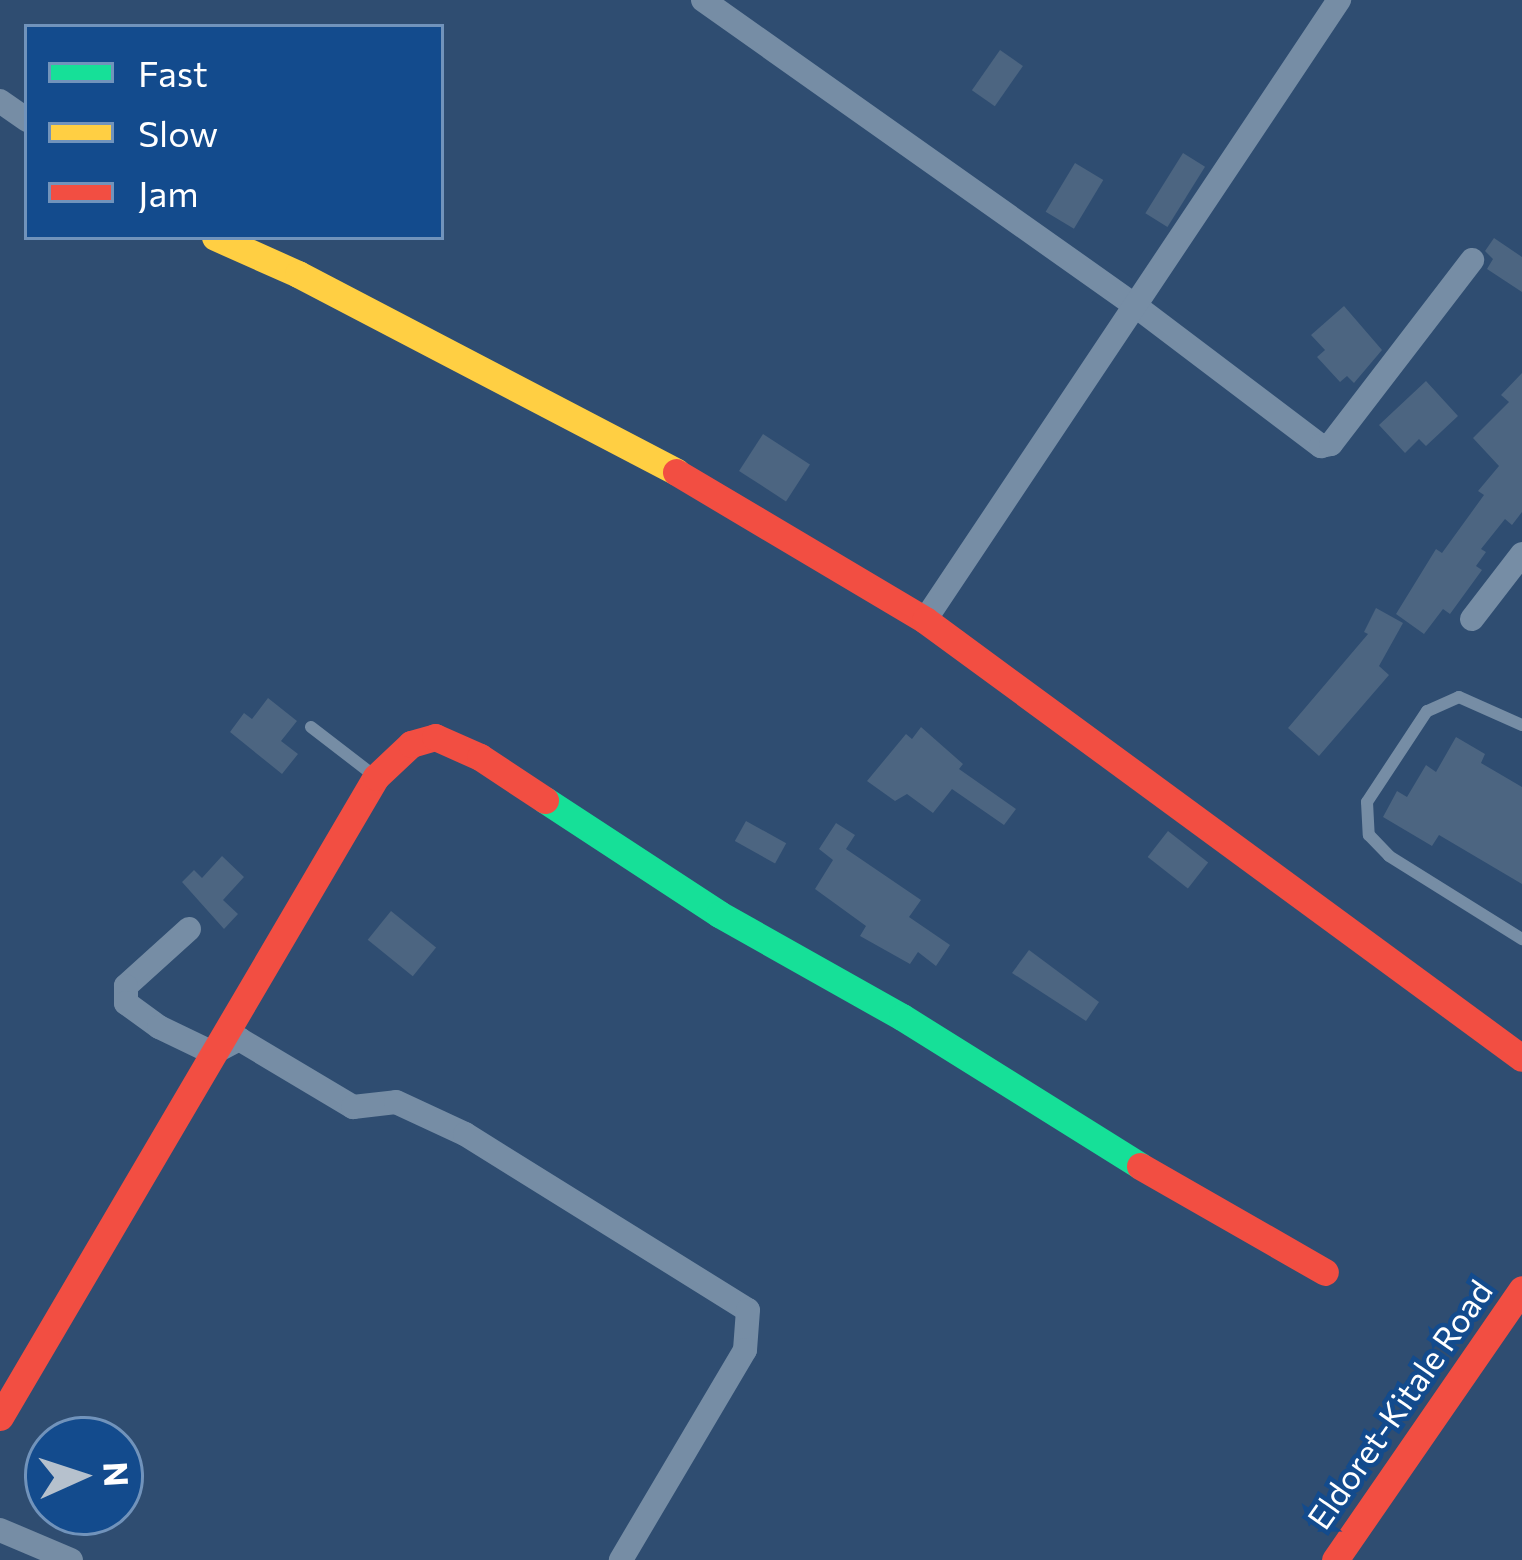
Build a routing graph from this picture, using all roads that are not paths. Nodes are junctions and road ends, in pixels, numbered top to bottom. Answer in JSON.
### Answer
{"nodes":[{"id":1,"x":703,"y":0,"type":"edge"},
{"id":2,"x":1339,"y":0,"type":"edge"},
{"id":3,"x":221,"y":240,"type":"edge"},
{"id":4,"x":1472,"y":260,"type":"dead end"},
{"id":5,"x":1136,"y":307,"type":"junction"},
{"id":6,"x":1522,"y":554,"type":"edge"},
{"id":7,"x":1472,"y":619,"type":"dead end"},
{"id":8,"x":925,"y":620,"type":"junction"},
{"id":9,"x":1522,"y":724,"type":"edge"},
{"id":10,"x":311,"y":727,"type":"dead end"},
{"id":11,"x":376,"y":777,"type":"junction"},
{"id":12,"x":189,"y":929,"type":"dead end"},
{"id":13,"x":1522,"y":939,"type":"edge"},
{"id":14,"x":213,"y":1053,"type":"junction"},
{"id":15,"x":1522,"y":1058,"type":"edge"},
{"id":16,"x":1325,"y":1272,"type":"dead end"},
{"id":17,"x":1522,"y":1289,"type":"edge"},
{"id":18,"x":0,"y":1418,"type":"edge"},
{"id":19,"x":0,"y":1530,"type":"edge"},
{"id":20,"x":71,"y":1560,"type":"edge"},
{"id":21,"x":621,"y":1560,"type":"edge"},
{"id":22,"x":1335,"y":1560,"type":"edge"}],
"edges":[{"from":1,"to":5,"type":"street"},
{"from":2,"to":5,"type":"street"},
{"from":3,"to":8,"type":"main road"},
{"from":4,"to":5,"type":"street"},
{"from":5,"to":8,"type":"street"},
{"from":6,"to":7,"type":"street"},
{"from":8,"to":15,"type":"main road"},
{"from":9,"to":13,"type":"lane"},
{"from":10,"to":11,"type":"lane"},
{"from":11,"to":14,"type":"main road"},
{"from":11,"to":16,"type":"main road"},
{"from":12,"to":14,"type":"street"},
{"from":14,"to":18,"type":"main road"},
{"from":14,"to":21,"type":"street"},
{"from":17,"to":22,"type":"main road","name":"Eldoret-Kitale Road"},
{"from":19,"to":20,"type":"street"}]}
